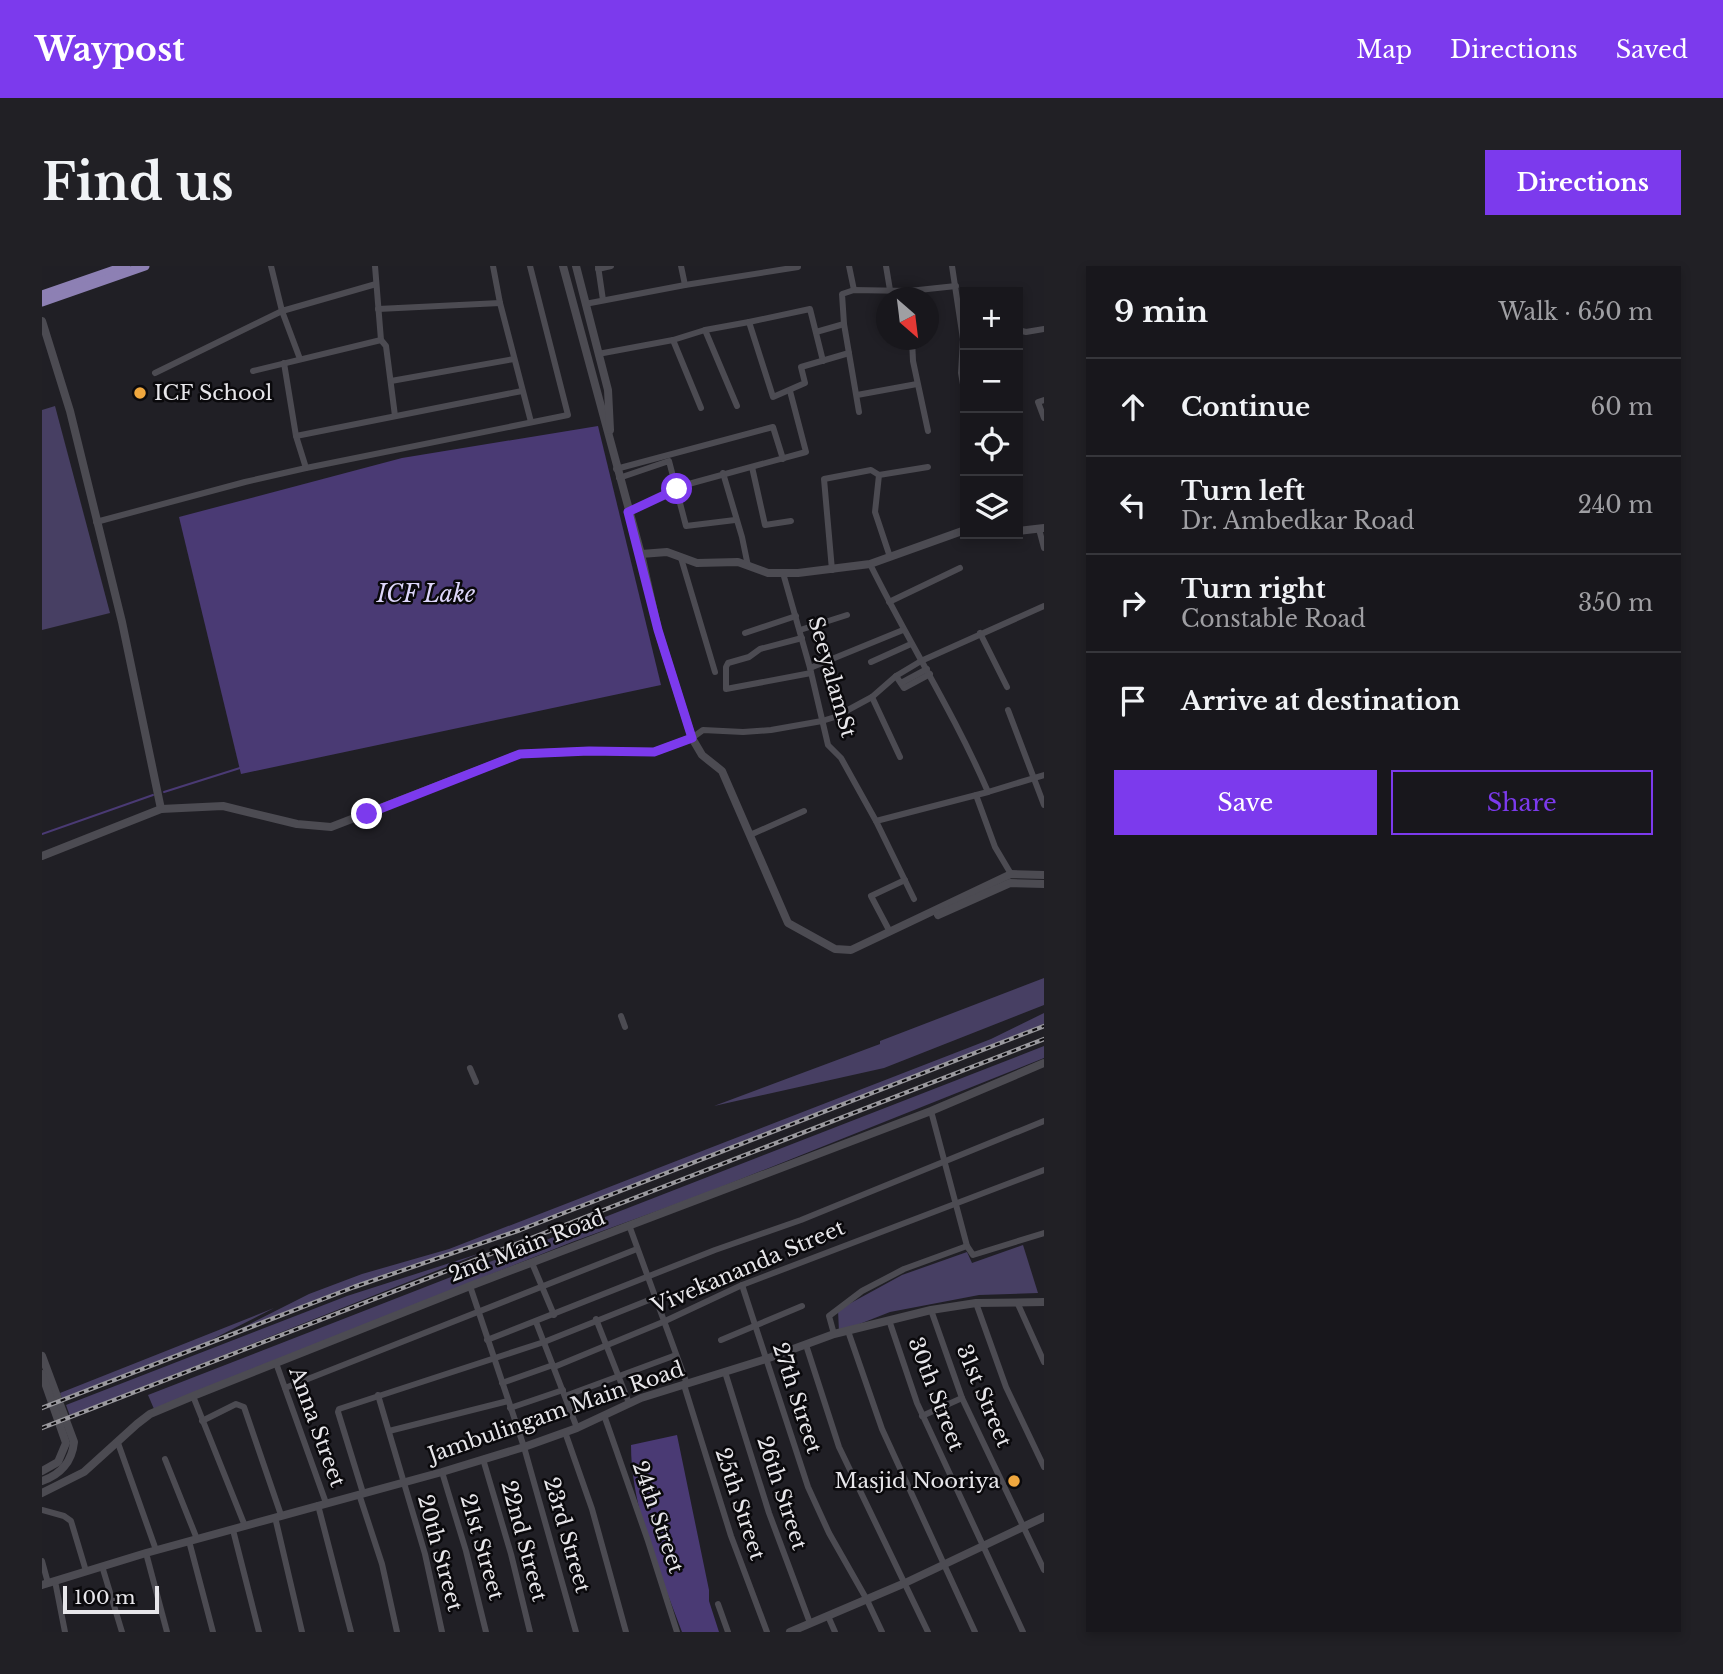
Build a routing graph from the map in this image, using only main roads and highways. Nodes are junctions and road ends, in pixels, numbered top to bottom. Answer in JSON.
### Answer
{"nodes":[{"id":1,"x":126,"y":266,"type":"edge"},
{"id":2,"x":145,"y":266,"type":"edge"},
{"id":3,"x":114,"y":268,"type":"edge"},
{"id":4,"x":42,"y":295,"type":"edge"},
{"id":5,"x":42,"y":302,"type":"edge"}],
"edges":[{"from":1,"to":3,"type":"main road"},
{"from":2,"to":5,"type":"main road"},
{"from":3,"to":4,"type":"main road"}]}
